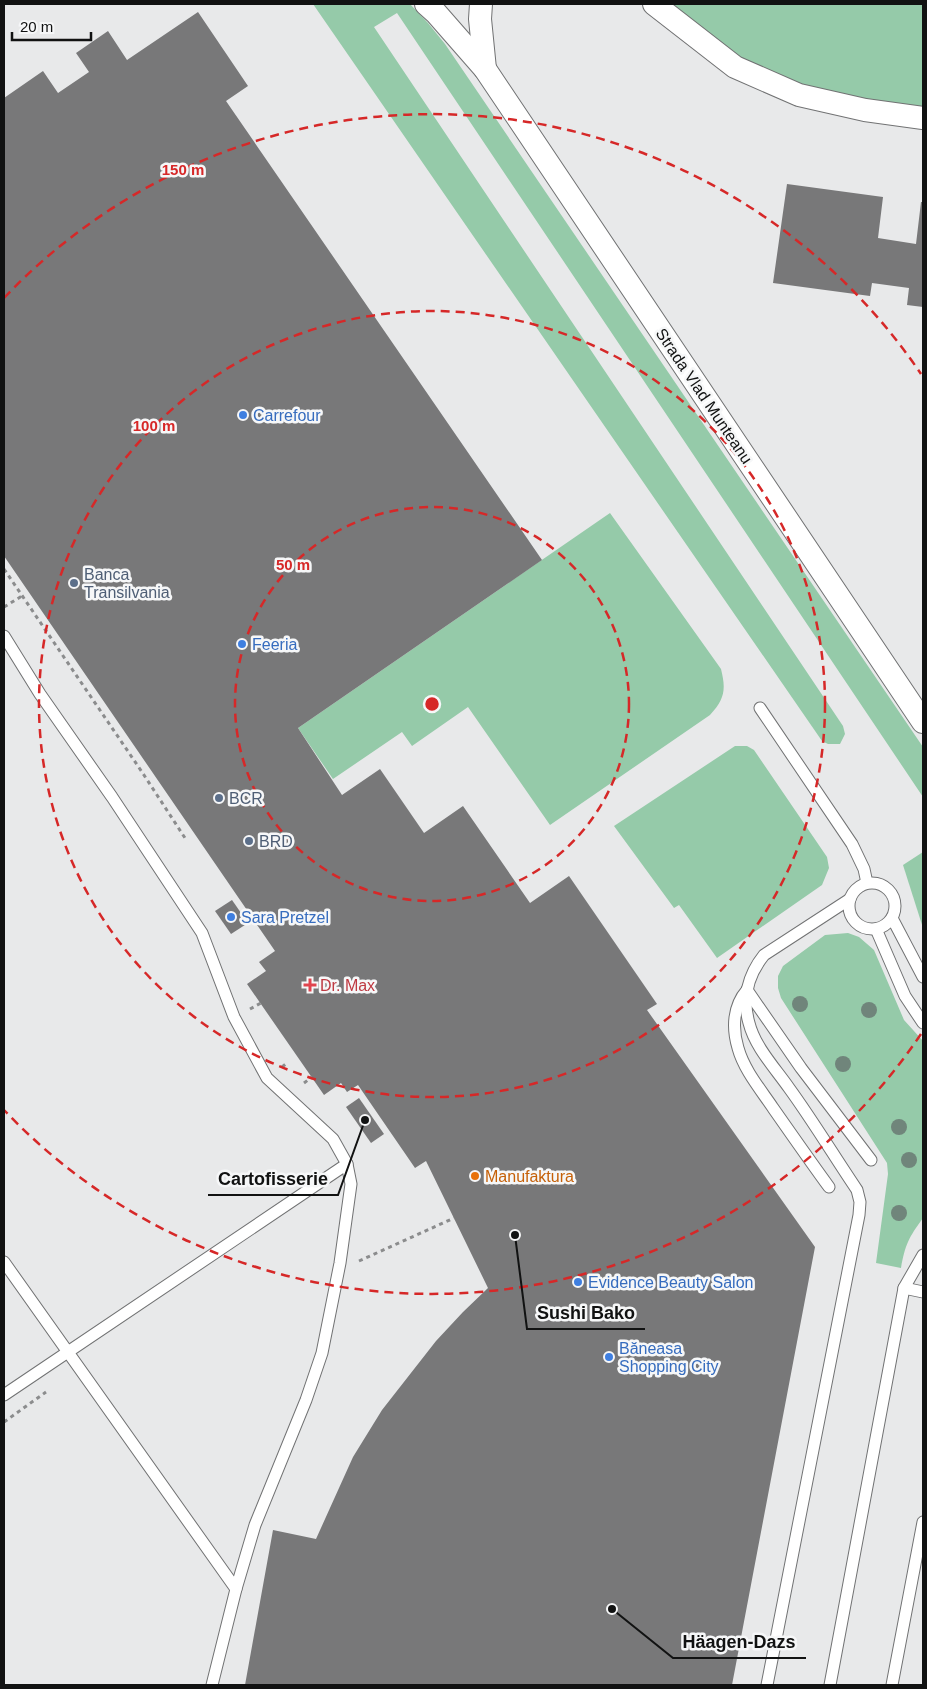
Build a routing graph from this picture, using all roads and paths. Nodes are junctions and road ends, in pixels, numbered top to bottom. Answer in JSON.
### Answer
{"nodes":[{"id":1,"x":481,"y":4,"type":"edge"},
{"id":2,"x":654,"y":4,"type":"edge"},
{"id":3,"x":433,"y":7,"type":"edge"},
{"id":4,"x":485,"y":69,"type":"junction"},
{"id":5,"x":923,"y":118,"type":"edge"},
{"id":6,"x":4,"y":569,"type":"edge"},
{"id":7,"x":22,"y":596,"type":"junction"},
{"id":8,"x":4,"y":607,"type":"edge"},
{"id":9,"x":4,"y":636,"type":"edge"},
{"id":10,"x":760,"y":708,"type":"dead end"},
{"id":11,"x":923,"y":722,"type":"edge"},
{"id":12,"x":184,"y":838,"type":"dead end"},
{"id":13,"x":867,"y":883,"type":"junction"},
{"id":14,"x":850,"y":899,"type":"junction"},
{"id":15,"x":892,"y":918,"type":"junction"},
{"id":16,"x":876,"y":929,"type":"junction"},
{"id":17,"x":923,"y":977,"type":"edge"},
{"id":18,"x":747,"y":990,"type":"junction"},
{"id":19,"x":260,"y":1003,"type":"dead end"},
{"id":20,"x":250,"y":1009,"type":"dead end"},
{"id":21,"x":923,"y":1023,"type":"edge"},
{"id":22,"x":312,"y":1077,"type":"dead end"},
{"id":23,"x":304,"y":1083,"type":"dead end"},
{"id":24,"x":871,"y":1160,"type":"dead end"},
{"id":25,"x":347,"y":1164,"type":"junction"},
{"id":26,"x":829,"y":1188,"type":"dead end"},
{"id":27,"x":454,"y":1218,"type":"dead end"},
{"id":28,"x":923,"y":1255,"type":"edge"},
{"id":29,"x":4,"y":1262,"type":"edge"},
{"id":30,"x":352,"y":1264,"type":"dead end"},
{"id":31,"x":904,"y":1288,"type":"junction"},
{"id":32,"x":923,"y":1292,"type":"edge"},
{"id":33,"x":68,"y":1352,"type":"junction"},
{"id":34,"x":4,"y":1395,"type":"edge"},
{"id":35,"x":923,"y":1522,"type":"edge"},
{"id":36,"x":236,"y":1590,"type":"junction"},
{"id":37,"x":212,"y":1685,"type":"edge"},
{"id":38,"x":767,"y":1685,"type":"edge"},
{"id":39,"x":830,"y":1685,"type":"edge"},
{"id":40,"x":892,"y":1685,"type":"edge"}],
"edges":[{"from":1,"to":4,"type":"street"},
{"from":2,"to":5,"type":"street"},
{"from":3,"to":4,"type":"street","name":"Strada Vlad Munteanu"},
{"from":4,"to":11,"type":"street","name":"Strada Vlad Munteanu"},
{"from":6,"to":7,"type":"path"},
{"from":7,"to":8,"type":"path"},
{"from":7,"to":12,"type":"path"},
{"from":9,"to":25,"type":"lane"},
{"from":10,"to":13,"type":"lane"},
{"from":13,"to":14,"type":"lane"},
{"from":13,"to":15,"type":"lane"},
{"from":14,"to":16,"type":"lane"},
{"from":14,"to":18,"type":"lane"},
{"from":15,"to":16,"type":"lane"},
{"from":15,"to":17,"type":"lane"},
{"from":16,"to":21,"type":"lane"},
{"from":18,"to":24,"type":"lane"},
{"from":18,"to":26,"type":"lane"},
{"from":18,"to":38,"type":"lane"},
{"from":19,"to":20,"type":"path"},
{"from":22,"to":23,"type":"path"},
{"from":25,"to":33,"type":"lane"},
{"from":25,"to":36,"type":"lane"},
{"from":27,"to":30,"type":"path"},
{"from":28,"to":31,"type":"lane"},
{"from":29,"to":33,"type":"lane"},
{"from":31,"to":32,"type":"lane"},
{"from":31,"to":39,"type":"lane"},
{"from":33,"to":34,"type":"lane"},
{"from":33,"to":36,"type":"lane"},
{"from":35,"to":40,"type":"lane"},
{"from":36,"to":37,"type":"lane"}]}
